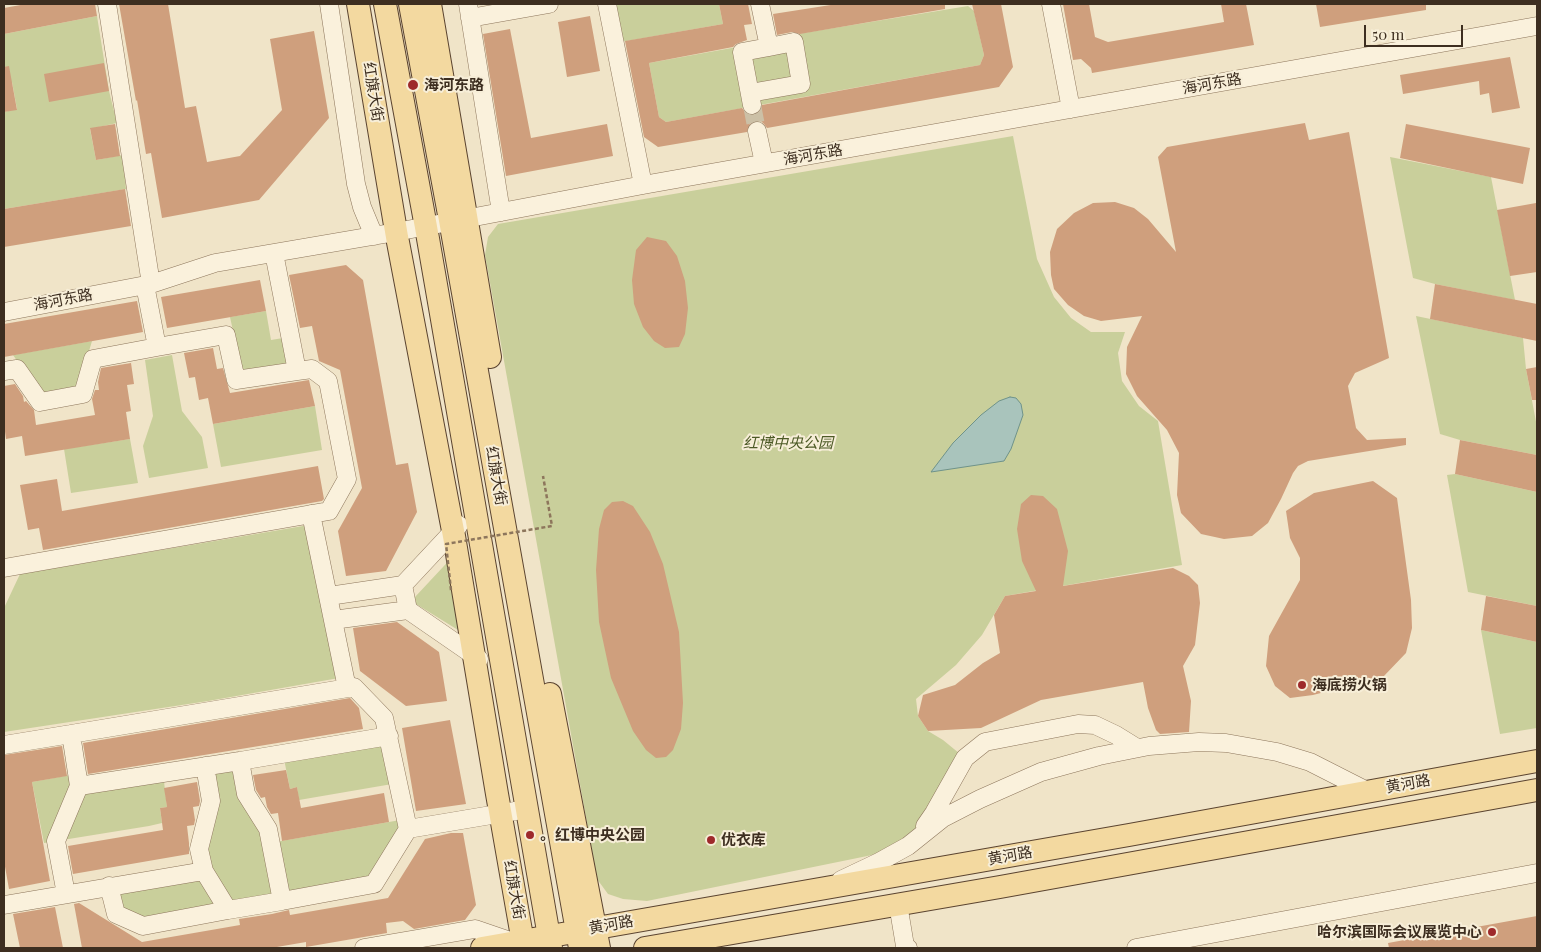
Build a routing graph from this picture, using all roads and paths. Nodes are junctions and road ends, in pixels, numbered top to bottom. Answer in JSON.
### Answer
{"nodes":[{"id":1,"x":107,"y":4,"type":"edge"},
{"id":2,"x":329,"y":4,"type":"edge"},
{"id":3,"x":358,"y":4,"type":"edge"},
{"id":4,"x":385,"y":4,"type":"edge"},
{"id":5,"x":410,"y":4,"type":"edge"},
{"id":6,"x":430,"y":4,"type":"edge"},
{"id":7,"x":549,"y":4,"type":"edge"},
{"id":8,"x":607,"y":4,"type":"edge"},
{"id":9,"x":761,"y":4,"type":"edge"},
{"id":10,"x":1051,"y":4,"type":"edge"},
{"id":11,"x":469,"y":11,"type":"edge"},
{"id":12,"x":1537,"y":26,"type":"edge"},
{"id":13,"x":769,"y":46,"type":"junction"},
{"id":14,"x":1071,"y":109,"type":"junction"},
{"id":15,"x":758,"y":131,"type":"tunnel mouth"},
{"id":16,"x":764,"y":164,"type":"junction"},
{"id":17,"x":642,"y":185,"type":"junction"},
{"id":18,"x":500,"y":212,"type":"junction"},
{"id":19,"x":458,"y":220,"type":"junction"},
{"id":20,"x":409,"y":230,"type":"junction"},
{"id":21,"x":374,"y":236,"type":"junction"},
{"id":22,"x":274,"y":253,"type":"junction"},
{"id":23,"x":148,"y":284,"type":"junction"},
{"id":24,"x":4,"y":312,"type":"edge"},
{"id":25,"x":157,"y":347,"type":"junction"},
{"id":26,"x":298,"y":370,"type":"junction"},
{"id":27,"x":4,"y":371,"type":"edge"},
{"id":28,"x":543,"y":476,"type":"dead end"},
{"id":29,"x":311,"y":514,"type":"junction"},
{"id":30,"x":456,"y":528,"type":"junction"},
{"id":31,"x":4,"y":568,"type":"edge"},
{"id":32,"x":403,"y":585,"type":"junction"},
{"id":33,"x":450,"y":590,"type":"dead end"},
{"id":34,"x":329,"y":596,"type":"junction"},
{"id":35,"x":408,"y":610,"type":"junction"},
{"id":36,"x":333,"y":620,"type":"junction"},
{"id":37,"x":479,"y":659,"type":"junction"},
{"id":38,"x":346,"y":688,"type":"junction"},
{"id":39,"x":71,"y":734,"type":"junction"},
{"id":40,"x":388,"y":736,"type":"junction"},
{"id":41,"x":4,"y":745,"type":"edge"},
{"id":42,"x":1137,"y":748,"type":"junction"},
{"id":43,"x":240,"y":761,"type":"junction"},
{"id":44,"x":1537,"y":761,"type":"edge"},
{"id":45,"x":205,"y":766,"type":"junction"},
{"id":46,"x":80,"y":786,"type":"junction"},
{"id":47,"x":1537,"y":790,"type":"edge"},
{"id":48,"x":1369,"y":792,"type":"junction"},
{"id":49,"x":513,"y":811,"type":"junction"},
{"id":50,"x":408,"y":829,"type":"junction"},
{"id":51,"x":916,"y":840,"type":"junction"},
{"id":52,"x":204,"y":871,"type":"junction"},
{"id":53,"x":1537,"y":873,"type":"edge"},
{"id":54,"x":110,"y":886,"type":"junction"},
{"id":55,"x":825,"y":888,"type":"junction"},
{"id":56,"x":66,"y":894,"type":"junction"},
{"id":57,"x":282,"y":901,"type":"junction"},
{"id":58,"x":898,"y":904,"type":"junction"},
{"id":59,"x":4,"y":905,"type":"edge"},
{"id":60,"x":228,"y":910,"type":"junction"},
{"id":61,"x":588,"y":939,"type":"edge"},
{"id":62,"x":532,"y":942,"type":"edge"},
{"id":63,"x":364,"y":948,"type":"edge"},
{"id":64,"x":482,"y":948,"type":"edge"},
{"id":65,"x":644,"y":948,"type":"edge"},
{"id":66,"x":908,"y":948,"type":"edge"},
{"id":67,"x":1136,"y":948,"type":"edge"}],
"edges":[{"from":1,"to":23,"type":"street"},
{"from":2,"to":21,"type":"street"},
{"from":3,"to":20,"type":"main road","name":"红旗大街"},
{"from":4,"to":20,"type":"main road","name":"红旗大街"},
{"from":5,"to":19,"type":"main road","name":"红旗大街"},
{"from":6,"to":19,"type":"main road","name":"红旗大街"},
{"from":7,"to":11,"type":"street"},
{"from":8,"to":17,"type":"street"},
{"from":9,"to":13,"type":"street"},
{"from":10,"to":14,"type":"street"},
{"from":11,"to":18,"type":"street"},
{"from":12,"to":14,"type":"street","name":"海河东路"},
{"from":13,"to":13,"type":"street"},
{"from":14,"to":16,"type":"street","name":"海河东路"},
{"from":15,"to":16,"type":"street"},
{"from":16,"to":17,"type":"street","name":"海河东路"},
{"from":17,"to":18,"type":"street","name":"海河东路"},
{"from":18,"to":19,"type":"street","name":"海河东路"},
{"from":19,"to":20,"type":"street","name":"海河东路"},
{"from":19,"to":61,"type":"main road","name":"红旗大街"},
{"from":20,"to":21,"type":"street","name":"海河东路"},
{"from":20,"to":30,"type":"main road","name":"红旗大街"},
{"from":20,"to":49,"type":"main road","name":"红旗大街"},
{"from":21,"to":22,"type":"street","name":"海河东路"},
{"from":22,"to":23,"type":"street","name":"海河东路"},
{"from":22,"to":26,"type":"street"},
{"from":23,"to":24,"type":"street","name":"海河东路"},
{"from":23,"to":25,"type":"street"},
{"from":25,"to":26,"type":"street"},
{"from":25,"to":27,"type":"street"},
{"from":26,"to":29,"type":"street"},
{"from":28,"to":33,"type":"path","bridge":true},
{"from":29,"to":31,"type":"street"},
{"from":29,"to":34,"type":"street"},
{"from":30,"to":32,"type":"street"},
{"from":30,"to":37,"type":"main road","name":"红旗大街"},
{"from":32,"to":34,"type":"street"},
{"from":32,"to":35,"type":"street"},
{"from":34,"to":36,"type":"street"},
{"from":35,"to":36,"type":"street"},
{"from":35,"to":37,"type":"street"},
{"from":36,"to":38,"type":"street"},
{"from":37,"to":49,"type":"main road","name":"红旗大街"},
{"from":38,"to":39,"type":"street"},
{"from":38,"to":40,"type":"street"},
{"from":39,"to":41,"type":"street"},
{"from":39,"to":46,"type":"street"},
{"from":40,"to":43,"type":"street"},
{"from":40,"to":50,"type":"street"},
{"from":42,"to":48,"type":"street"},
{"from":42,"to":51,"type":"street"},
{"from":42,"to":51,"type":"street"},
{"from":43,"to":45,"type":"street"},
{"from":43,"to":57,"type":"street"},
{"from":44,"to":48,"type":"main road","name":"黄河路"},
{"from":45,"to":46,"type":"street"},
{"from":45,"to":52,"type":"street"},
{"from":46,"to":56,"type":"street"},
{"from":47,"to":58,"type":"main road","name":"黄河路"},
{"from":48,"to":55,"type":"main road","name":"黄河路"},
{"from":49,"to":50,"type":"street"},
{"from":49,"to":62,"type":"main road","name":"红旗大街"},
{"from":50,"to":57,"type":"street"},
{"from":51,"to":55,"type":"street"},
{"from":52,"to":54,"type":"street"},
{"from":52,"to":60,"type":"street"},
{"from":53,"to":67,"type":"street"},
{"from":54,"to":56,"type":"street"},
{"from":54,"to":60,"type":"street"},
{"from":55,"to":61,"type":"main road","name":"黄河路"},
{"from":56,"to":59,"type":"street"},
{"from":57,"to":60,"type":"street"},
{"from":58,"to":65,"type":"main road","name":"黄河路"},
{"from":58,"to":66,"type":"street"},
{"from":61,"to":62,"type":"main road","name":"黄河路"},
{"from":62,"to":63,"type":"street"},
{"from":62,"to":64,"type":"main road","name":"黄河路"}]}
